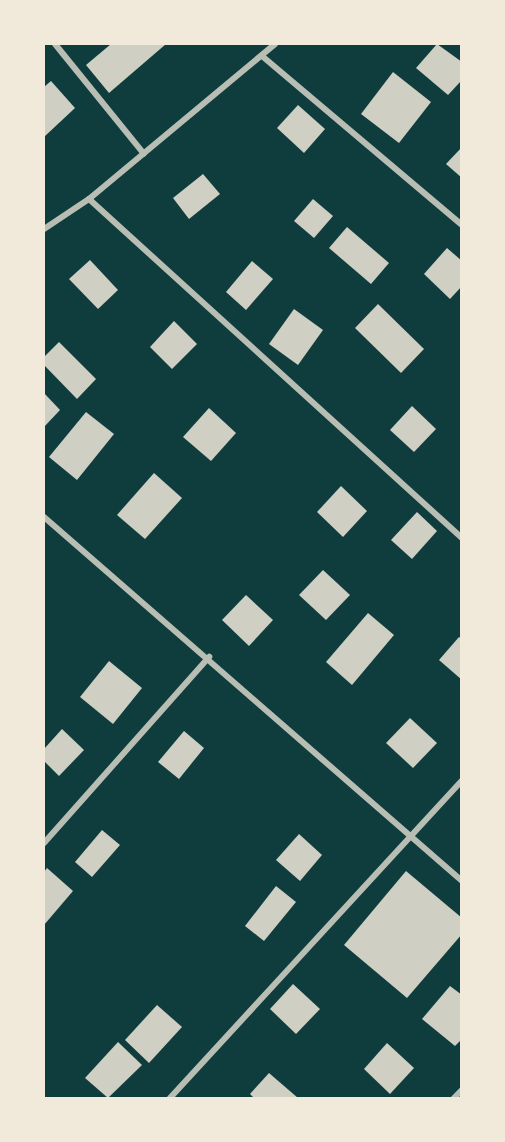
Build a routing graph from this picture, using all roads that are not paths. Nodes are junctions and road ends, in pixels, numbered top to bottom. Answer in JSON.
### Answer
{"nodes":[{"id":1,"x":55,"y":44,"type":"edge"},
{"id":2,"x":275,"y":44,"type":"edge"},
{"id":3,"x":262,"y":56,"type":"junction"},
{"id":4,"x":144,"y":154,"type":"junction"},
{"id":5,"x":89,"y":199,"type":"junction"},
{"id":6,"x":462,"y":225,"type":"edge"},
{"id":7,"x":44,"y":229,"type":"edge"},
{"id":8,"x":44,"y":517,"type":"edge"},
{"id":9,"x":462,"y":538,"type":"edge"},
{"id":10,"x":209,"y":657,"type":"junction"},
{"id":11,"x":462,"y":781,"type":"edge"},
{"id":12,"x":411,"y":837,"type":"junction"},
{"id":13,"x":44,"y":843,"type":"edge"},
{"id":14,"x":462,"y":881,"type":"edge"},
{"id":15,"x":462,"y":1090,"type":"edge"},
{"id":16,"x":170,"y":1098,"type":"edge"},
{"id":17,"x":454,"y":1098,"type":"edge"}],
"edges":[{"from":1,"to":4,"type":"street"},
{"from":2,"to":3,"type":"street"},
{"from":3,"to":4,"type":"street"},
{"from":3,"to":6,"type":"street"},
{"from":4,"to":5,"type":"street"},
{"from":5,"to":7,"type":"street"},
{"from":5,"to":9,"type":"street"},
{"from":8,"to":10,"type":"street"},
{"from":10,"to":12,"type":"street"},
{"from":10,"to":13,"type":"street"},
{"from":11,"to":12,"type":"street"},
{"from":12,"to":14,"type":"street"},
{"from":12,"to":16,"type":"street"},
{"from":15,"to":17,"type":"street"}]}
